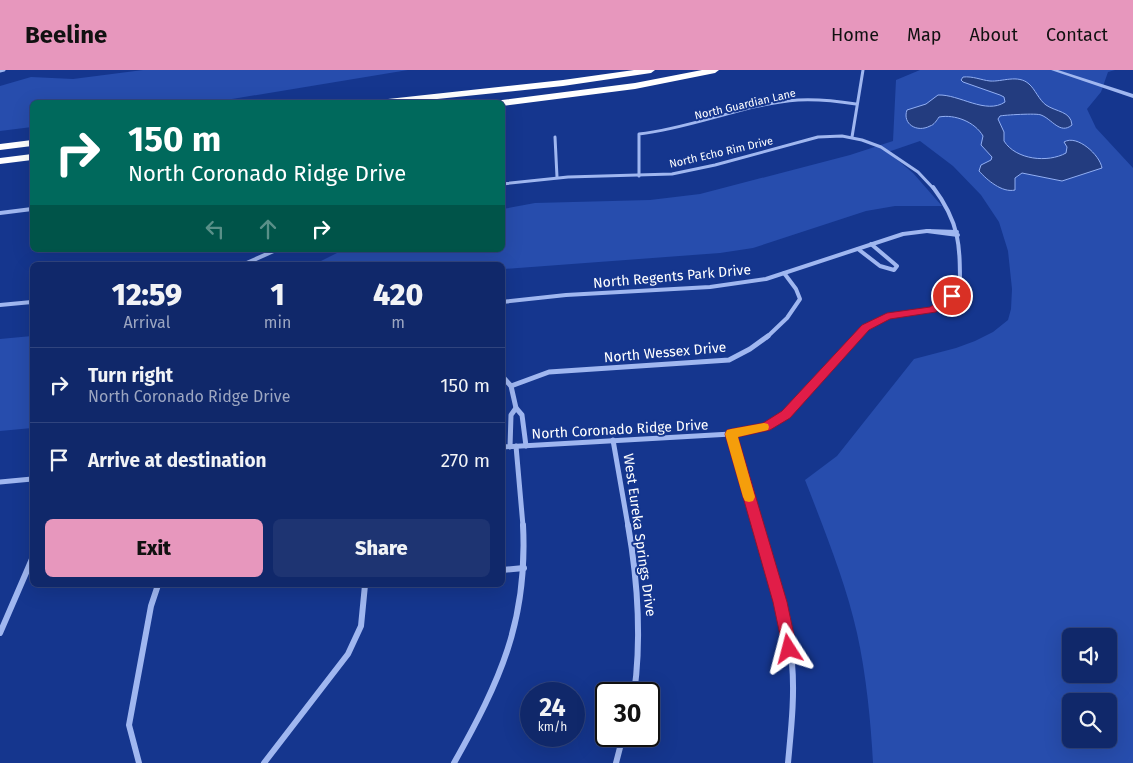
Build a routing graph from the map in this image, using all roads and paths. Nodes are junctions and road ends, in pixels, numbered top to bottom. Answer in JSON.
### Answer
{"nodes":[{"id":1,"x":4,"y":70,"type":"edge"},
{"id":2,"x":651,"y":70,"type":"edge"},
{"id":3,"x":715,"y":70,"type":"edge"},
{"id":4,"x":863,"y":70,"type":"edge"},
{"id":5,"x":1053,"y":70,"type":"edge"},
{"id":6,"x":1067,"y":70,"type":"edge"},
{"id":7,"x":0,"y":72,"type":"edge"},
{"id":8,"x":1133,"y":91,"type":"edge"},
{"id":9,"x":1133,"y":96,"type":"edge"},
{"id":10,"x":406,"y":100,"type":"edge"},
{"id":11,"x":505,"y":103,"type":"edge"},
{"id":12,"x":856,"y":104,"type":"junction"},
{"id":13,"x":555,"y":136,"type":"dead end"},
{"id":14,"x":852,"y":137,"type":"junction"},
{"id":15,"x":30,"y":143,"type":"edge"},
{"id":16,"x":0,"y":147,"type":"edge"},
{"id":17,"x":30,"y":157,"type":"edge"},
{"id":18,"x":0,"y":161,"type":"edge"},
{"id":19,"x":639,"y":176,"type":"junction"},
{"id":20,"x":558,"y":177,"type":"junction"},
{"id":21,"x":505,"y":183,"type":"edge"},
{"id":22,"x":30,"y":209,"type":"edge"},
{"id":23,"x":0,"y":214,"type":"edge"},
{"id":24,"x":957,"y":234,"type":"junction"},
{"id":25,"x":871,"y":244,"type":"junction"},
{"id":26,"x":858,"y":249,"type":"junction"},
{"id":27,"x":271,"y":252,"type":"edge"},
{"id":28,"x":249,"y":262,"type":"edge"},
{"id":29,"x":784,"y":273,"type":"junction"},
{"id":30,"x":30,"y":302,"type":"edge"},
{"id":31,"x":505,"y":302,"type":"edge"},
{"id":32,"x":0,"y":305,"type":"edge"},
{"id":33,"x":505,"y":379,"type":"edge"},
{"id":34,"x":511,"y":386,"type":"junction"},
{"id":35,"x":516,"y":408,"type":"junction"},
{"id":36,"x":731,"y":434,"type":"junction"},
{"id":37,"x":614,"y":440,"type":"junction"},
{"id":38,"x":513,"y":446,"type":"junction"},
{"id":39,"x":526,"y":446,"type":"junction"},
{"id":40,"x":505,"y":447,"type":"edge"},
{"id":41,"x":30,"y":479,"type":"edge"},
{"id":42,"x":0,"y":482,"type":"edge"},
{"id":43,"x":30,"y":564,"type":"edge"},
{"id":44,"x":524,"y":568,"type":"junction"},
{"id":45,"x":505,"y":570,"type":"edge"},
{"id":46,"x":157,"y":587,"type":"edge"},
{"id":47,"x":365,"y":587,"type":"edge"},
{"id":48,"x":0,"y":633,"type":"edge"},
{"id":49,"x":636,"y":682,"type":"edge"},
{"id":50,"x":620,"y":747,"type":"edge"},
{"id":51,"x":139,"y":763,"type":"edge"},
{"id":52,"x":264,"y":763,"type":"edge"},
{"id":53,"x":454,"y":763,"type":"edge"},
{"id":54,"x":616,"y":763,"type":"edge"},
{"id":55,"x":788,"y":763,"type":"edge"}],
"edges":[{"from":1,"to":7,"type":"street"},
{"from":2,"to":10,"type":"highway"},
{"from":3,"to":11,"type":"highway"},
{"from":4,"to":12,"type":"street"},
{"from":5,"to":9,"type":"street"},
{"from":6,"to":8,"type":"street"},
{"from":12,"to":14,"type":"street"},
{"from":12,"to":19,"type":"street","name":"North Guardian Lane"},
{"from":13,"to":20,"type":"street"},
{"from":14,"to":19,"type":"street","name":"North Echo Rim Drive"},
{"from":14,"to":24,"type":"street","name":"North Coronado Ridge Drive"},
{"from":15,"to":16,"type":"highway"},
{"from":17,"to":18,"type":"highway"},
{"from":19,"to":20,"type":"street","name":"North Echo Rim Drive"},
{"from":20,"to":21,"type":"street","name":"North Echo Rim Drive"},
{"from":22,"to":23,"type":"street"},
{"from":24,"to":25,"type":"street","name":"North Regents Park Drive"},
{"from":24,"to":36,"type":"street","name":"North Coronado Ridge Drive"},
{"from":25,"to":26,"type":"street","name":"North Regents Park Drive"},
{"from":25,"to":26,"type":"street"},
{"from":26,"to":29,"type":"street","name":"North Regents Park Drive"},
{"from":27,"to":28,"type":"street"},
{"from":29,"to":31,"type":"street","name":"North Regents Park Drive"},
{"from":29,"to":34,"type":"street","name":"North Wessex Drive"},
{"from":30,"to":32,"type":"street"},
{"from":33,"to":34,"type":"street"},
{"from":34,"to":35,"type":"street"},
{"from":35,"to":38,"type":"street"},
{"from":35,"to":39,"type":"street"},
{"from":36,"to":37,"type":"street","name":"North Coronado Ridge Drive"},
{"from":36,"to":55,"type":"street"},
{"from":37,"to":39,"type":"street","name":"North Coronado Ridge Drive"},
{"from":37,"to":49,"type":"street","name":"West Eureka Springs Drive"},
{"from":38,"to":39,"type":"street","name":"North Coronado Ridge Drive"},
{"from":38,"to":40,"type":"street","name":"North Coronado Ridge Drive"},
{"from":38,"to":44,"type":"street"},
{"from":41,"to":42,"type":"street"},
{"from":43,"to":48,"type":"street"},
{"from":44,"to":45,"type":"street"},
{"from":44,"to":53,"type":"street"},
{"from":46,"to":51,"type":"street"},
{"from":47,"to":52,"type":"street"},
{"from":50,"to":54,"type":"street"}]}
